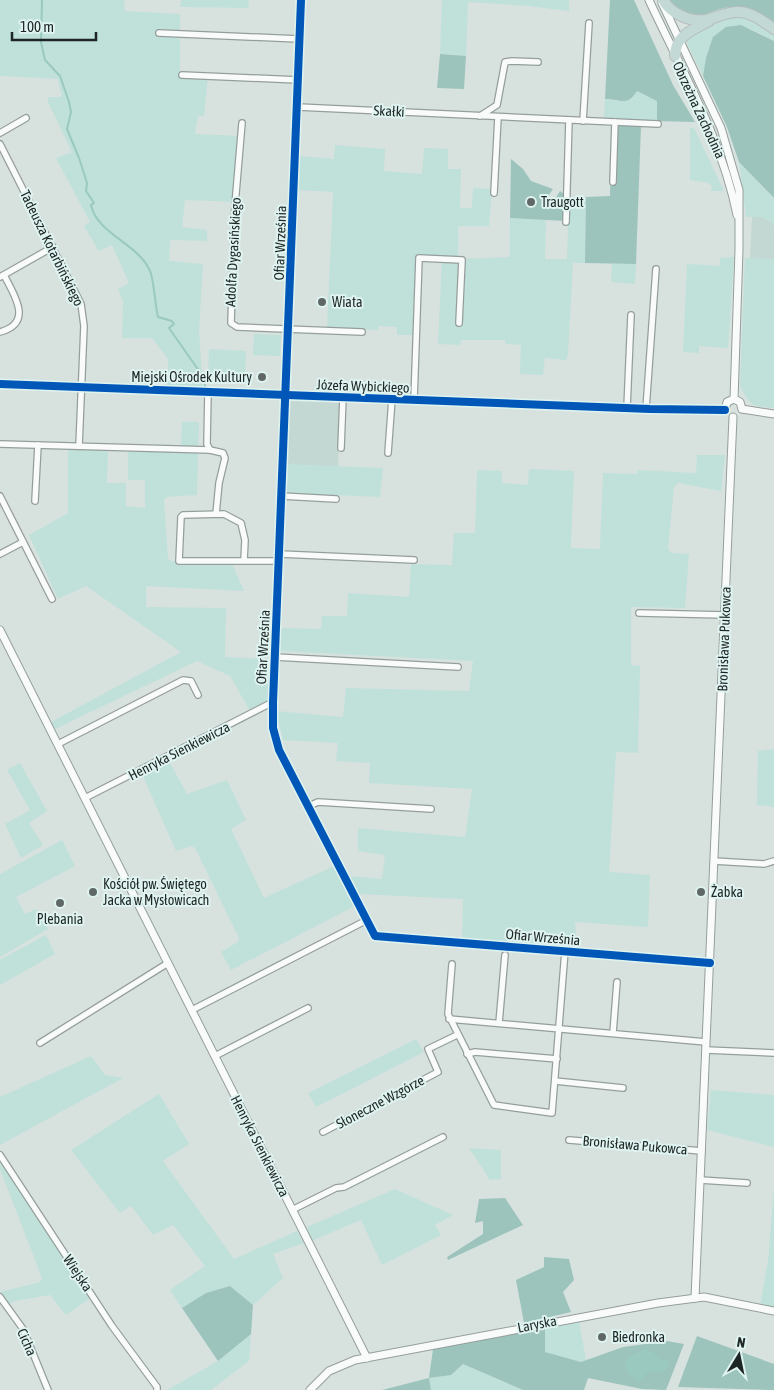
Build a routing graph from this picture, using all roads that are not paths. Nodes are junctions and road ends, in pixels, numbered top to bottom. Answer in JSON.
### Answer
{"nodes":[{"id":1,"x":300,"y":0,"type":"edge"},
{"id":2,"x":648,"y":0,"type":"edge"},
{"id":3,"x":661,"y":0,"type":"edge"},
{"id":4,"x":717,"y":16,"type":"junction"},
{"id":5,"x":589,"y":23,"type":"dead end"},
{"id":6,"x":774,"y":29,"type":"edge"},
{"id":7,"x":158,"y":33,"type":"dead end"},
{"id":8,"x":299,"y":39,"type":"junction"},
{"id":9,"x":679,"y":40,"type":"junction"},
{"id":10,"x":675,"y":56,"type":"junction"},
{"id":11,"x":538,"y":62,"type":"dead end"},
{"id":12,"x":182,"y":75,"type":"dead end"},
{"id":13,"x":298,"y":80,"type":"junction"},
{"id":14,"x":298,"y":107,"type":"junction"},
{"id":15,"x":480,"y":116,"type":"junction"},
{"id":16,"x":498,"y":116,"type":"junction"},
{"id":17,"x":26,"y":118,"type":"dead end"},
{"id":18,"x":569,"y":120,"type":"junction"},
{"id":19,"x":583,"y":120,"type":"junction"},
{"id":20,"x":615,"y":122,"type":"junction"},
{"id":21,"x":242,"y":123,"type":"dead end"},
{"id":22,"x":658,"y":124,"type":"dead end"},
{"id":23,"x":0,"y":132,"type":"edge"},
{"id":24,"x":0,"y":144,"type":"edge"},
{"id":25,"x":612,"y":182,"type":"dead end"},
{"id":26,"x":494,"y":193,"type":"dead end"},
{"id":27,"x":566,"y":222,"type":"dead end"},
{"id":28,"x":739,"y":225,"type":"junction"},
{"id":29,"x":53,"y":247,"type":"junction"},
{"id":30,"x":656,"y":269,"type":"dead end"},
{"id":31,"x":2,"y":276,"type":"edge"},
{"id":32,"x":631,"y":315,"type":"dead end"},
{"id":33,"x":459,"y":323,"type":"dead end"},
{"id":34,"x":288,"y":329,"type":"junction"},
{"id":35,"x":0,"y":332,"type":"edge"},
{"id":36,"x":362,"y":332,"type":"dead end"},
{"id":37,"x":0,"y":384,"type":"edge"},
{"id":38,"x":82,"y":388,"type":"junction"},
{"id":39,"x":208,"y":392,"type":"junction"},
{"id":40,"x":285,"y":395,"type":"junction"},
{"id":41,"x":343,"y":397,"type":"junction"},
{"id":42,"x":392,"y":399,"type":"junction"},
{"id":43,"x":734,"y":399,"type":"junction"},
{"id":44,"x":414,"y":400,"type":"junction"},
{"id":45,"x":627,"y":408,"type":"junction"},
{"id":46,"x":646,"y":409,"type":"junction"},
{"id":47,"x":742,"y":409,"type":"junction"},
{"id":48,"x":725,"y":410,"type":"junction"},
{"id":49,"x":774,"y":414,"type":"edge"},
{"id":50,"x":733,"y":417,"type":"junction"},
{"id":51,"x":0,"y":444,"type":"edge"},
{"id":52,"x":38,"y":445,"type":"junction"},
{"id":53,"x":79,"y":446,"type":"junction"},
{"id":54,"x":341,"y":448,"type":"dead end"},
{"id":55,"x":210,"y":450,"type":"junction"},
{"id":56,"x":388,"y":453,"type":"dead end"},
{"id":57,"x":0,"y":496,"type":"edge"},
{"id":58,"x":281,"y":496,"type":"junction"},
{"id":59,"x":336,"y":499,"type":"dead end"},
{"id":60,"x":36,"y":501,"type":"dead end"},
{"id":61,"x":216,"y":514,"type":"junction"},
{"id":62,"x":23,"y":542,"type":"junction"},
{"id":63,"x":0,"y":554,"type":"edge"},
{"id":64,"x":280,"y":554,"type":"junction"},
{"id":65,"x":414,"y":560,"type":"dead end"},
{"id":66,"x":244,"y":561,"type":"junction"},
{"id":67,"x":280,"y":562,"type":"junction"},
{"id":68,"x":52,"y":599,"type":"dead end"},
{"id":69,"x":639,"y":613,"type":"dead end"},
{"id":70,"x":725,"y":615,"type":"junction"},
{"id":71,"x":0,"y":630,"type":"edge"},
{"id":72,"x":275,"y":657,"type":"junction"},
{"id":73,"x":458,"y":667,"type":"dead end"},
{"id":74,"x":198,"y":695,"type":"dead end"},
{"id":75,"x":273,"y":702,"type":"junction"},
{"id":76,"x":58,"y":744,"type":"junction"},
{"id":77,"x":85,"y":798,"type":"junction"},
{"id":78,"x":309,"y":806,"type":"junction"},
{"id":79,"x":431,"y":810,"type":"dead end"},
{"id":80,"x":774,"y":861,"type":"edge"},
{"id":81,"x":714,"y":862,"type":"junction"},
{"id":82,"x":367,"y":920,"type":"junction"},
{"id":83,"x":565,"y":951,"type":"junction"},
{"id":84,"x":505,"y":955,"type":"dead end"},
{"id":85,"x":168,"y":963,"type":"junction"},
{"id":86,"x":710,"y":963,"type":"junction"},
{"id":87,"x":452,"y":964,"type":"dead end"},
{"id":88,"x":617,"y":982,"type":"dead end"},
{"id":89,"x":308,"y":1008,"type":"dead end"},
{"id":90,"x":192,"y":1010,"type":"junction"},
{"id":91,"x":449,"y":1019,"type":"junction"},
{"id":92,"x":499,"y":1023,"type":"junction"},
{"id":93,"x":560,"y":1029,"type":"junction"},
{"id":94,"x":613,"y":1034,"type":"junction"},
{"id":95,"x":457,"y":1035,"type":"junction"},
{"id":96,"x":40,"y":1043,"type":"dead end"},
{"id":97,"x":706,"y":1046,"type":"junction"},
{"id":98,"x":774,"y":1053,"type":"edge"},
{"id":99,"x":467,"y":1054,"type":"junction"},
{"id":100,"x":215,"y":1056,"type":"junction"},
{"id":101,"x":557,"y":1059,"type":"junction"},
{"id":102,"x":555,"y":1081,"type":"junction"},
{"id":103,"x":623,"y":1088,"type":"dead end"},
{"id":104,"x":323,"y":1132,"type":"dead end"},
{"id":105,"x":443,"y":1137,"type":"dead end"},
{"id":106,"x":569,"y":1140,"type":"dead end"},
{"id":107,"x":702,"y":1151,"type":"junction"},
{"id":108,"x":0,"y":1154,"type":"edge"},
{"id":109,"x":700,"y":1180,"type":"junction"},
{"id":110,"x":747,"y":1183,"type":"dead end"},
{"id":111,"x":292,"y":1210,"type":"junction"},
{"id":112,"x":0,"y":1297,"type":"edge"},
{"id":113,"x":694,"y":1298,"type":"junction"},
{"id":114,"x":774,"y":1311,"type":"edge"},
{"id":115,"x":367,"y":1358,"type":"junction"},
{"id":116,"x":48,"y":1390,"type":"edge"},
{"id":117,"x":157,"y":1390,"type":"edge"},
{"id":118,"x":310,"y":1390,"type":"edge"}],
"edges":[{"from":1,"to":8,"type":"street","name":"Ofiar Września"},
{"from":2,"to":10,"type":"street","name":"Obrzeżna Zachodnia"},
{"from":3,"to":4,"type":"highway"},
{"from":3,"to":9,"type":"street","name":"Obrzeżna Zachodnia"},
{"from":4,"to":6,"type":"highway"},
{"from":4,"to":9,"type":"highway"},
{"from":5,"to":19,"type":"street"},
{"from":7,"to":8,"type":"street"},
{"from":8,"to":13,"type":"street","name":"Ofiar Września"},
{"from":9,"to":10,"type":"highway"},
{"from":9,"to":28,"type":"street","name":"Obrzeżna Zachodnia"},
{"from":10,"to":28,"type":"street","name":"Obrzeżna Zachodnia"},
{"from":11,"to":15,"type":"street"},
{"from":12,"to":13,"type":"street"},
{"from":13,"to":14,"type":"street","name":"Ofiar Września"},
{"from":14,"to":15,"type":"street","name":"Skałki"},
{"from":14,"to":34,"type":"street","name":"Ofiar Września"},
{"from":15,"to":16,"type":"street","name":"Skałki"},
{"from":16,"to":18,"type":"street","name":"Skałki"},
{"from":16,"to":26,"type":"street"},
{"from":17,"to":23,"type":"street"},
{"from":18,"to":19,"type":"street","name":"Skałki"},
{"from":18,"to":27,"type":"street"},
{"from":19,"to":20,"type":"street","name":"Skałki"},
{"from":20,"to":22,"type":"street","name":"Skałki"},
{"from":20,"to":25,"type":"street"},
{"from":21,"to":34,"type":"street","name":"Adolfa Dygasińskiego"},
{"from":24,"to":29,"type":"street","name":"Tadeusza Kotarbińskiego"},
{"from":28,"to":43,"type":"street","name":"Obrzeżna Zachodnia"},
{"from":29,"to":31,"type":"street"},
{"from":29,"to":38,"type":"street","name":"Tadeusza Kotarbińskiego"},
{"from":30,"to":46,"type":"street"},
{"from":31,"to":35,"type":"street"},
{"from":32,"to":45,"type":"street"},
{"from":33,"to":44,"type":"street","name":"Józefa Wybickiego"},
{"from":34,"to":36,"type":"street"},
{"from":34,"to":40,"type":"street","name":"Ofiar Września"},
{"from":37,"to":38,"type":"street","name":"Józefa Wybickiego"},
{"from":38,"to":39,"type":"street","name":"Józefa Wybickiego"},
{"from":38,"to":53,"type":"street","name":"Tadeusza Kotarbińskiego"},
{"from":39,"to":40,"type":"street","name":"Józefa Wybickiego"},
{"from":39,"to":55,"type":"street"},
{"from":40,"to":41,"type":"street","name":"Józefa Wybickiego"},
{"from":40,"to":58,"type":"street","name":"Ofiar Września"},
{"from":41,"to":42,"type":"street","name":"Józefa Wybickiego"},
{"from":41,"to":54,"type":"street","name":"Józefa Wybickiego"},
{"from":42,"to":44,"type":"street","name":"Józefa Wybickiego"},
{"from":42,"to":56,"type":"street","name":"Józefa Wybickiego"},
{"from":43,"to":47,"type":"street"},
{"from":43,"to":48,"type":"street"},
{"from":44,"to":45,"type":"street","name":"Józefa Wybickiego"},
{"from":45,"to":46,"type":"street","name":"Józefa Wybickiego"},
{"from":46,"to":48,"type":"street","name":"Józefa Wybickiego"},
{"from":47,"to":49,"type":"street"},
{"from":47,"to":50,"type":"street"},
{"from":48,"to":50,"type":"street"},
{"from":50,"to":70,"type":"street","name":"Bronisława Pukowca"},
{"from":51,"to":52,"type":"street"},
{"from":52,"to":53,"type":"street"},
{"from":52,"to":60,"type":"street"},
{"from":53,"to":55,"type":"street"},
{"from":55,"to":61,"type":"street"},
{"from":57,"to":62,"type":"street"},
{"from":58,"to":59,"type":"street"},
{"from":58,"to":64,"type":"street","name":"Ofiar Września"},
{"from":61,"to":66,"type":"street"},
{"from":61,"to":66,"type":"street"},
{"from":62,"to":63,"type":"street"},
{"from":62,"to":68,"type":"street"},
{"from":64,"to":65,"type":"street"},
{"from":64,"to":67,"type":"street","name":"Ofiar Września"},
{"from":66,"to":67,"type":"street"},
{"from":67,"to":72,"type":"street","name":"Ofiar Września"},
{"from":69,"to":70,"type":"street"},
{"from":70,"to":81,"type":"street","name":"Bronisława Pukowca"},
{"from":71,"to":76,"type":"street","name":"Henryka Sienkiewicza"},
{"from":72,"to":73,"type":"street","name":"Ofiar Września"},
{"from":72,"to":75,"type":"street","name":"Ofiar Września"},
{"from":74,"to":76,"type":"street"},
{"from":75,"to":77,"type":"street","name":"Henryka Sienkiewicza"},
{"from":75,"to":78,"type":"street","name":"Ofiar Września"},
{"from":76,"to":77,"type":"street","name":"Henryka Sienkiewicza"},
{"from":77,"to":85,"type":"street","name":"Henryka Sienkiewicza"},
{"from":78,"to":79,"type":"street"},
{"from":78,"to":82,"type":"street","name":"Ofiar Września"},
{"from":80,"to":81,"type":"street"},
{"from":81,"to":86,"type":"street","name":"Bronisława Pukowca"},
{"from":82,"to":83,"type":"street","name":"Ofiar Września"},
{"from":82,"to":90,"type":"street"},
{"from":83,"to":86,"type":"street","name":"Ofiar Września"},
{"from":83,"to":93,"type":"street"},
{"from":84,"to":92,"type":"street"},
{"from":85,"to":90,"type":"street","name":"Henryka Sienkiewicza"},
{"from":85,"to":96,"type":"street"},
{"from":86,"to":97,"type":"street","name":"Bronisława Pukowca"},
{"from":87,"to":91,"type":"street"},
{"from":88,"to":94,"type":"street"},
{"from":89,"to":100,"type":"street"},
{"from":90,"to":100,"type":"street","name":"Henryka Sienkiewicza"},
{"from":91,"to":92,"type":"street"},
{"from":91,"to":95,"type":"street"},
{"from":92,"to":93,"type":"street"},
{"from":93,"to":94,"type":"street"},
{"from":93,"to":101,"type":"street"},
{"from":94,"to":97,"type":"street"},
{"from":95,"to":99,"type":"street"},
{"from":95,"to":104,"type":"street","name":"Słoneczne Wzgórze"},
{"from":97,"to":98,"type":"street"},
{"from":97,"to":107,"type":"street","name":"Bronisława Pukowca"},
{"from":99,"to":101,"type":"street"},
{"from":99,"to":102,"type":"street"},
{"from":100,"to":111,"type":"street","name":"Henryka Sienkiewicza"},
{"from":101,"to":102,"type":"street"},
{"from":102,"to":103,"type":"street"},
{"from":105,"to":111,"type":"street","name":"Henryka Sienkiewicza"},
{"from":106,"to":107,"type":"street","name":"Bronisława Pukowca"},
{"from":107,"to":109,"type":"street","name":"Bronisława Pukowca"},
{"from":108,"to":117,"type":"street","name":"Wiejska"},
{"from":109,"to":110,"type":"street"},
{"from":109,"to":113,"type":"street","name":"Bronisława Pukowca"},
{"from":111,"to":115,"type":"street","name":"Henryka Sienkiewicza"},
{"from":112,"to":116,"type":"street","name":"Cicha"},
{"from":113,"to":114,"type":"street","name":"Laryska"},
{"from":113,"to":115,"type":"street","name":"Laryska"},
{"from":115,"to":118,"type":"street","name":"Laryska"}]}
